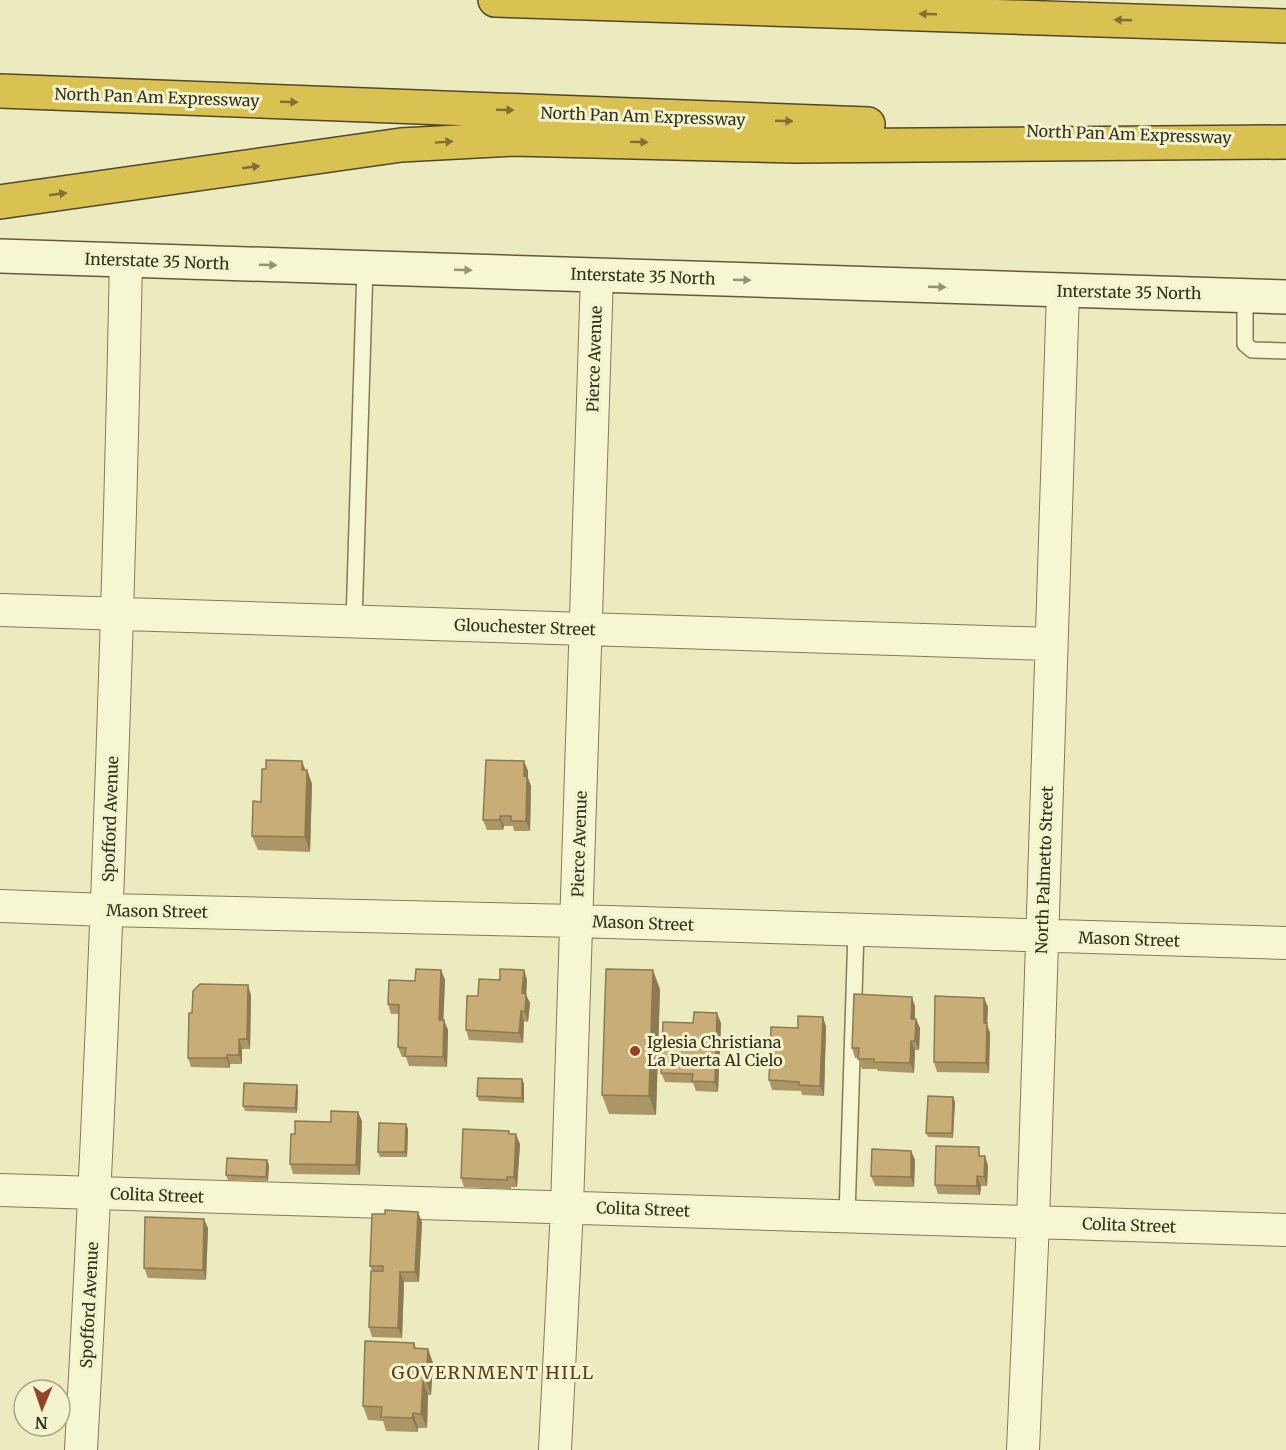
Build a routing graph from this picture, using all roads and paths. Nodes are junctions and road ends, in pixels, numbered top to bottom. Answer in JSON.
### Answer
{"nodes":[{"id":1,"x":495,"y":0,"type":"edge"},
{"id":2,"x":1139,"y":0,"type":"edge"},
{"id":3,"x":1286,"y":15,"type":"edge"},
{"id":4,"x":1286,"y":26,"type":"edge"},
{"id":5,"x":0,"y":92,"type":"edge"},
{"id":6,"x":1286,"y":141,"type":"edge"},
{"id":7,"x":0,"y":202,"type":"edge"},
{"id":8,"x":0,"y":256,"type":"edge"},
{"id":9,"x":126,"y":261,"type":"junction"},
{"id":10,"x":365,"y":267,"type":"junction"},
{"id":11,"x":597,"y":275,"type":"junction"},
{"id":12,"x":1063,"y":291,"type":"junction"},
{"id":13,"x":1245,"y":296,"type":"junction"},
{"id":14,"x":1286,"y":297,"type":"edge"},
{"id":15,"x":1286,"y":351,"type":"edge"},
{"id":16,"x":0,"y":610,"type":"edge"},
{"id":17,"x":118,"y":615,"type":"junction"},
{"id":18,"x":354,"y":622,"type":"junction"},
{"id":19,"x":587,"y":628,"type":"junction"},
{"id":20,"x":1051,"y":644,"type":"junction"},
{"id":21,"x":0,"y":906,"type":"edge"},
{"id":22,"x":106,"y":910,"type":"junction"},
{"id":23,"x":576,"y":921,"type":"junction"},
{"id":24,"x":856,"y":931,"type":"junction"},
{"id":25,"x":1042,"y":936,"type":"junction"},
{"id":26,"x":1286,"y":943,"type":"edge"},
{"id":27,"x":0,"y":1190,"type":"edge"},
{"id":28,"x":95,"y":1193,"type":"junction"},
{"id":29,"x":567,"y":1207,"type":"junction"},
{"id":30,"x":847,"y":1216,"type":"junction"},
{"id":31,"x":1033,"y":1222,"type":"junction"},
{"id":32,"x":1286,"y":1230,"type":"edge"},
{"id":33,"x":81,"y":1450,"type":"edge"},
{"id":34,"x":555,"y":1450,"type":"edge"},
{"id":35,"x":1023,"y":1450,"type":"edge"}],
"edges":[{"from":4,"to":1,"type":"highway","one_way":true},
{"from":2,"to":3,"type":"highway"},
{"from":5,"to":6,"type":"highway","name":"North Pan Am Expressway","one_way":true},
{"from":7,"to":6,"type":"highway","one_way":true},
{"from":8,"to":9,"type":"main road","name":"Interstate 35 North"},
{"from":9,"to":10,"type":"main road","name":"Interstate 35 North","one_way":true},
{"from":9,"to":17,"type":"street","name":"Spofford Avenue"},
{"from":10,"to":11,"type":"main road","name":"Interstate 35 North","one_way":true},
{"from":10,"to":18,"type":"lane"},
{"from":11,"to":12,"type":"main road","name":"Interstate 35 North","one_way":true},
{"from":11,"to":19,"type":"street","name":"Pierce Avenue"},
{"from":12,"to":13,"type":"main road","name":"Interstate 35 North"},
{"from":12,"to":20,"type":"street","name":"North Palmetto Street"},
{"from":13,"to":14,"type":"main road","name":"Interstate 35 North"},
{"from":13,"to":15,"type":"lane"},
{"from":16,"to":17,"type":"street","name":"Glouchester Street"},
{"from":17,"to":18,"type":"street","name":"Glouchester Street"},
{"from":17,"to":22,"type":"street","name":"Spofford Avenue"},
{"from":18,"to":19,"type":"street","name":"Glouchester Street"},
{"from":19,"to":20,"type":"street","name":"Glouchester Street"},
{"from":19,"to":23,"type":"street","name":"Pierce Avenue"},
{"from":20,"to":25,"type":"street","name":"North Palmetto Street"},
{"from":21,"to":22,"type":"street","name":"Mason Street"},
{"from":22,"to":23,"type":"street","name":"Mason Street"},
{"from":22,"to":28,"type":"street","name":"Spofford Avenue"},
{"from":23,"to":24,"type":"street","name":"Mason Street"},
{"from":23,"to":29,"type":"street","name":"Pierce Avenue"},
{"from":24,"to":25,"type":"street","name":"Mason Street"},
{"from":24,"to":30,"type":"lane"},
{"from":25,"to":26,"type":"street","name":"Mason Street"},
{"from":25,"to":31,"type":"street","name":"North Palmetto Street"},
{"from":27,"to":28,"type":"street","name":"Colita Street"},
{"from":28,"to":29,"type":"street","name":"Colita Street"},
{"from":28,"to":33,"type":"street","name":"Spofford Avenue"},
{"from":29,"to":30,"type":"street","name":"Colita Street"},
{"from":29,"to":34,"type":"street","name":"Pierce Avenue"},
{"from":30,"to":31,"type":"street","name":"Colita Street"},
{"from":31,"to":32,"type":"street","name":"Colita Street"},
{"from":31,"to":35,"type":"street","name":"North Palmetto Street"}]}
